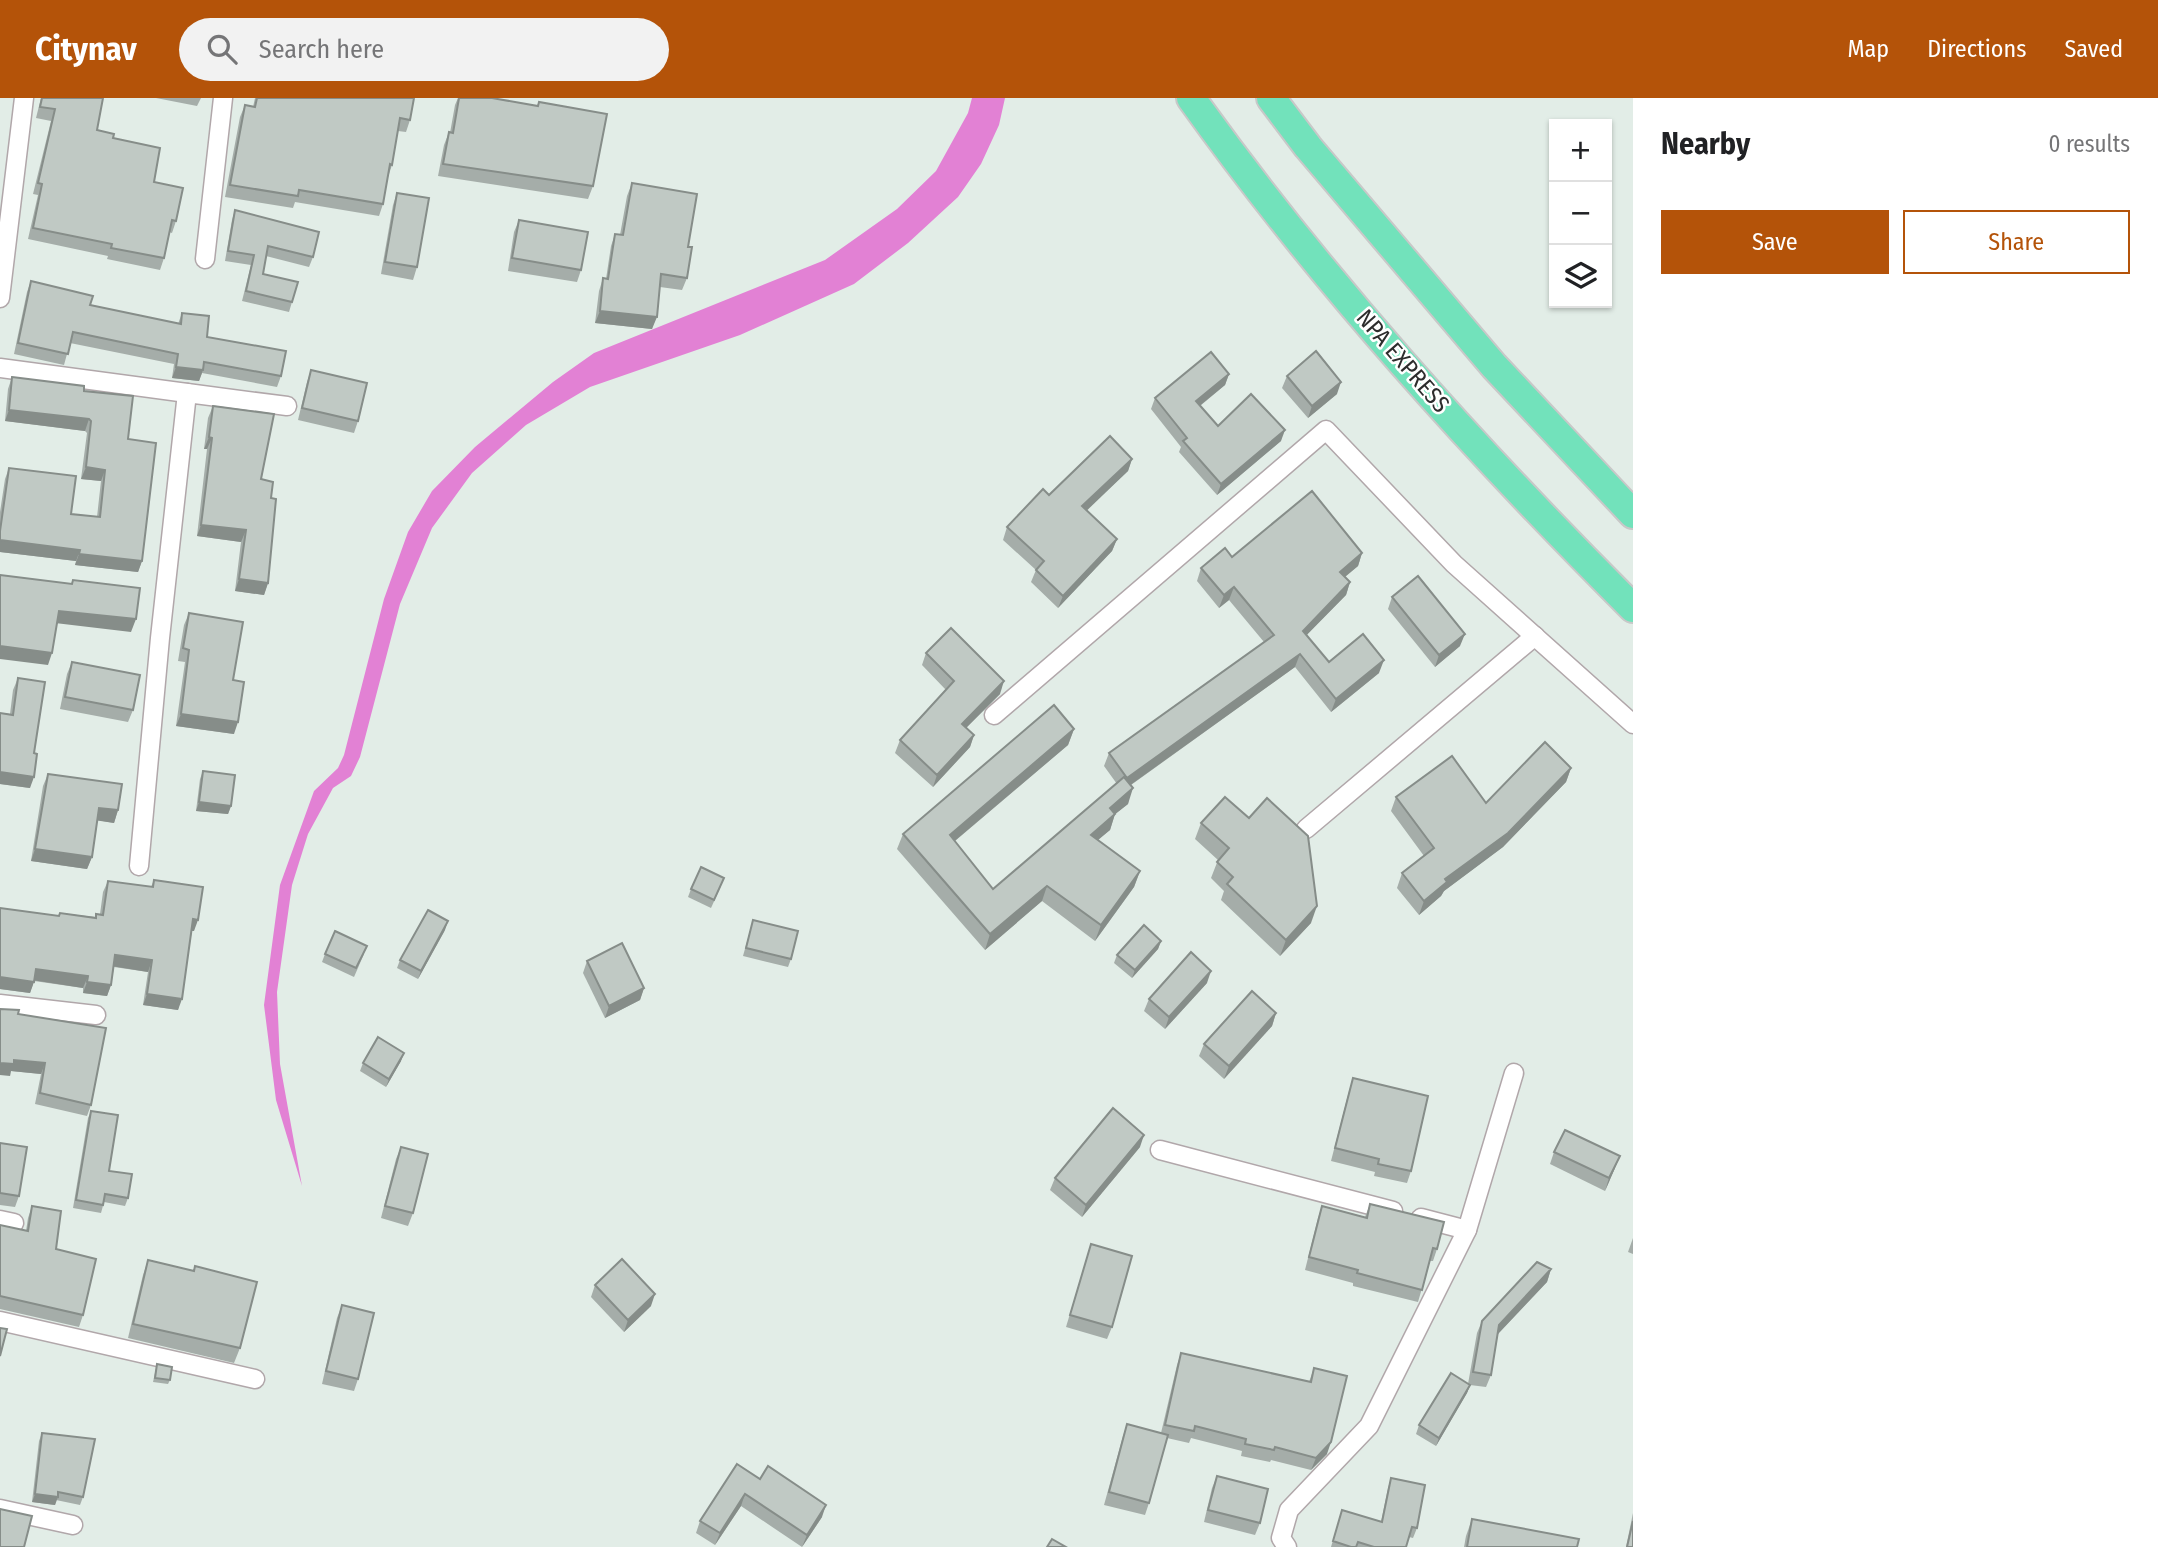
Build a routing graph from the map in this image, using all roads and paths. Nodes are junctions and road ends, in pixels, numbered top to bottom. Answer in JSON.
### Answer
{"nodes":[{"id":1,"x":24,"y":98,"type":"edge"},
{"id":2,"x":223,"y":98,"type":"edge"},
{"id":3,"x":1191,"y":98,"type":"edge"},
{"id":4,"x":1271,"y":98,"type":"edge"},
{"id":5,"x":205,"y":259,"type":"dead end"},
{"id":6,"x":0,"y":298,"type":"edge"},
{"id":7,"x":0,"y":368,"type":"edge"},
{"id":8,"x":187,"y":393,"type":"junction"},
{"id":9,"x":287,"y":406,"type":"dead end"},
{"id":10,"x":1633,"y":514,"type":"edge"},
{"id":11,"x":1633,"y":608,"type":"edge"},
{"id":12,"x":1535,"y":636,"type":"junction"},
{"id":13,"x":994,"y":715,"type":"dead end"},
{"id":14,"x":1633,"y":724,"type":"edge"},
{"id":15,"x":1306,"y":829,"type":"dead end"},
{"id":16,"x":139,"y":866,"type":"dead end"},
{"id":17,"x":0,"y":1004,"type":"edge"},
{"id":18,"x":96,"y":1015,"type":"dead end"},
{"id":19,"x":1514,"y":1073,"type":"dead end"},
{"id":20,"x":1160,"y":1150,"type":"dead end"},
{"id":21,"x":1467,"y":1230,"type":"junction"},
{"id":22,"x":0,"y":1321,"type":"edge"},
{"id":23,"x":255,"y":1379,"type":"dead end"},
{"id":24,"x":0,"y":1509,"type":"edge"},
{"id":25,"x":73,"y":1525,"type":"dead end"},
{"id":26,"x":1282,"y":1544,"type":"edge"}],
"edges":[{"from":1,"to":6,"type":"street"},
{"from":2,"to":5,"type":"street"},
{"from":3,"to":11,"type":"main road","name":"NPA EXPRESS"},
{"from":4,"to":10,"type":"main road"},
{"from":7,"to":8,"type":"street"},
{"from":8,"to":9,"type":"street"},
{"from":8,"to":16,"type":"street"},
{"from":12,"to":13,"type":"street"},
{"from":12,"to":14,"type":"street"},
{"from":12,"to":15,"type":"street"},
{"from":17,"to":18,"type":"street"},
{"from":19,"to":21,"type":"street"},
{"from":20,"to":21,"type":"street"},
{"from":21,"to":26,"type":"street"},
{"from":22,"to":23,"type":"street"},
{"from":24,"to":25,"type":"street"}]}
